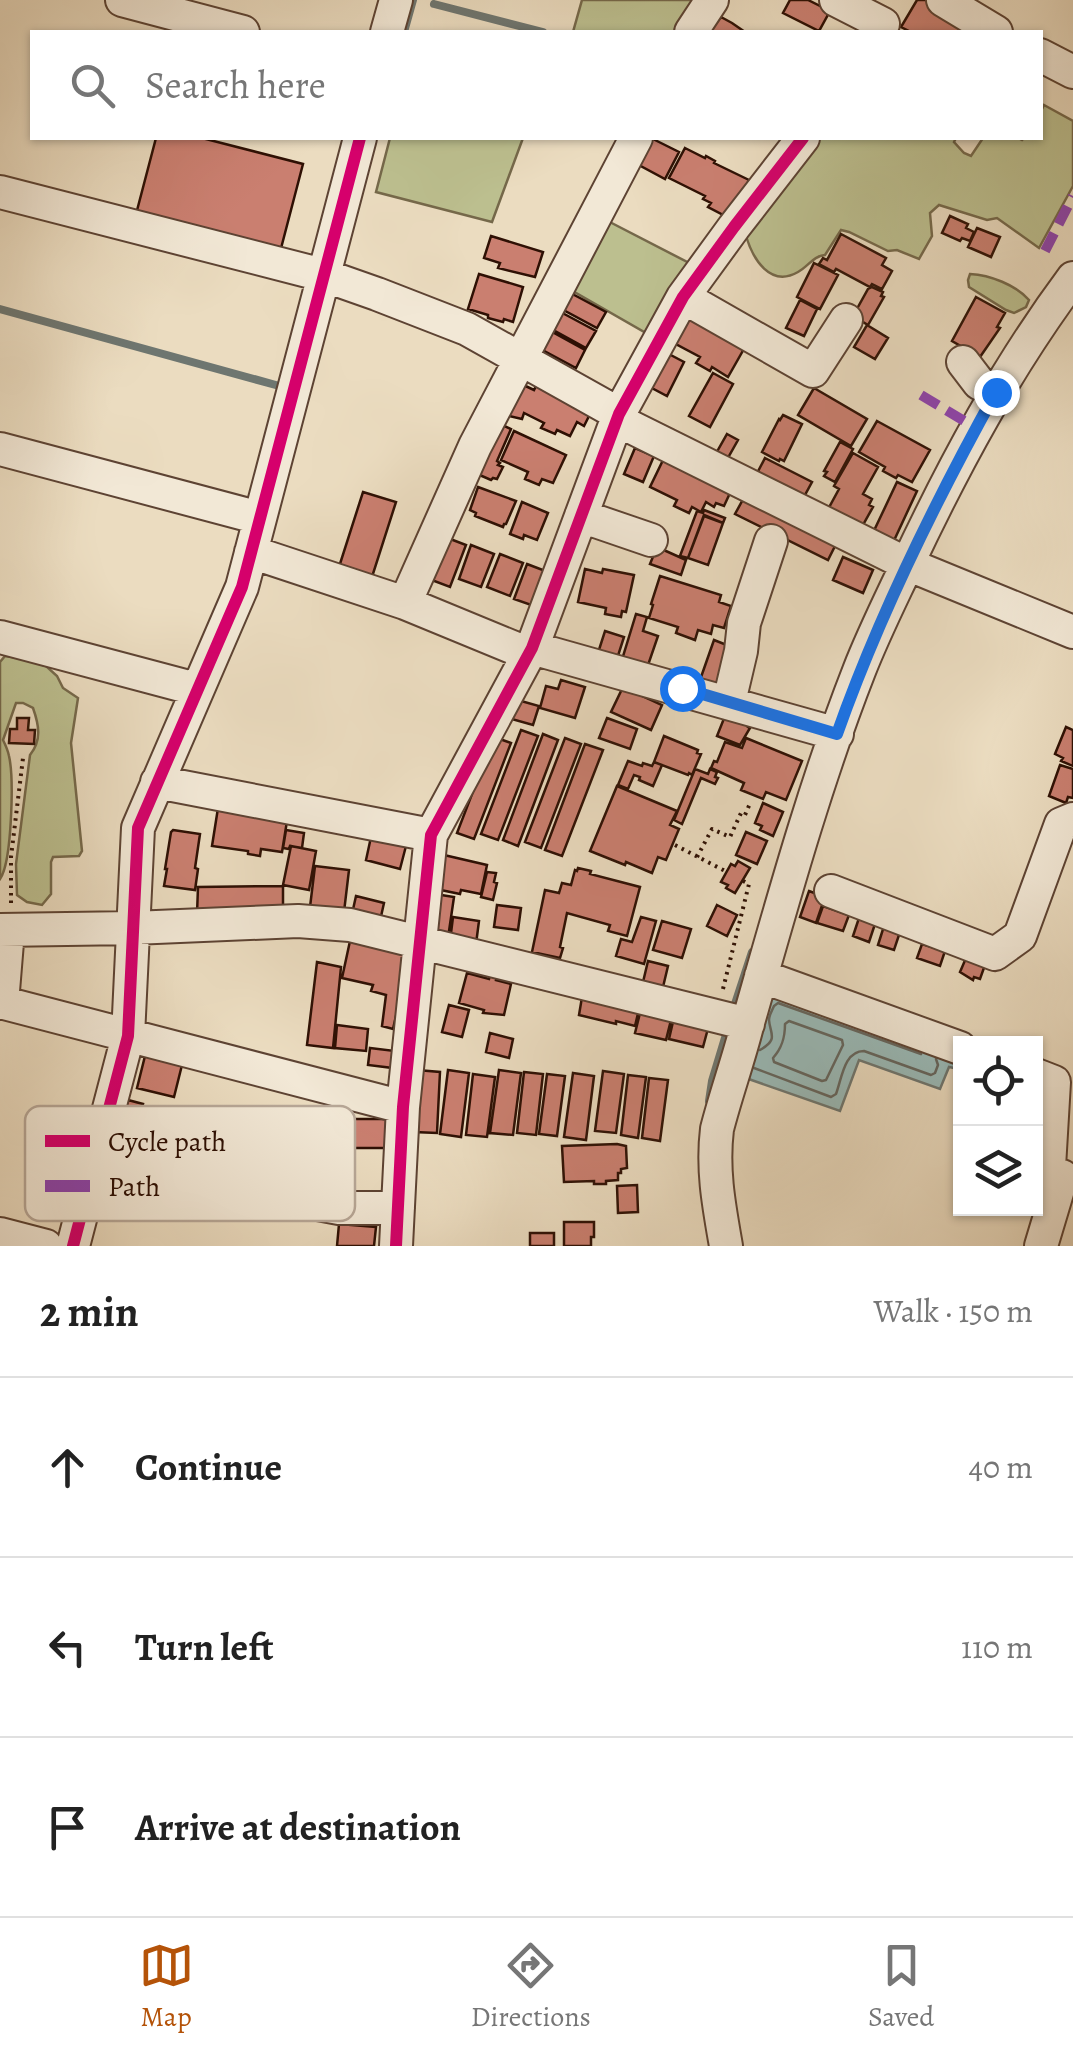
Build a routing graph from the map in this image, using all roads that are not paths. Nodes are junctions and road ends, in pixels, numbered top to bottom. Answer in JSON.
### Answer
{"nodes":[{"id":1,"x":122,"y":0,"type":"edge"},
{"id":2,"x":396,"y":0,"type":"edge"},
{"id":3,"x":712,"y":0,"type":"edge"},
{"id":4,"x":836,"y":0,"type":"edge"},
{"id":5,"x":944,"y":0,"type":"edge"},
{"id":6,"x":887,"y":19,"type":"edge"},
{"id":7,"x":236,"y":30,"type":"edge"},
{"id":8,"x":388,"y":30,"type":"edge"},
{"id":9,"x":693,"y":30,"type":"edge"},
{"id":10,"x":993,"y":30,"type":"edge"},
{"id":11,"x":1043,"y":57,"type":"edge"},
{"id":12,"x":1073,"y":72,"type":"edge"},
{"id":13,"x":359,"y":140,"type":"edge"},
{"id":14,"x":635,"y":140,"type":"edge"},
{"id":15,"x":795,"y":141,"type":"edge"},
{"id":16,"x":0,"y":192,"type":"edge"},
{"id":17,"x":323,"y":275,"type":"junction"},
{"id":18,"x":1073,"y":278,"type":"edge"},
{"id":19,"x":683,"y":297,"type":"junction"},
{"id":20,"x":846,"y":320,"type":"dead end"},
{"id":21,"x":519,"y":359,"type":"junction"},
{"id":22,"x":618,"y":417,"type":"junction"},
{"id":23,"x":0,"y":449,"type":"edge"},
{"id":24,"x":581,"y":516,"type":"junction"},
{"id":25,"x":260,"y":518,"type":"junction"},
{"id":26,"x":651,"y":540,"type":"dead end"},
{"id":27,"x":771,"y":541,"type":"dead end"},
{"id":28,"x":251,"y":552,"type":"junction"},
{"id":29,"x":900,"y":561,"type":"junction"},
{"id":30,"x":406,"y":602,"type":"junction"},
{"id":31,"x":1073,"y":632,"type":"edge"},
{"id":32,"x":0,"y":637,"type":"edge"},
{"id":33,"x":531,"y":651,"type":"junction"},
{"id":34,"x":196,"y":690,"type":"junction"},
{"id":35,"x":730,"y":702,"type":"junction"},
{"id":36,"x":828,"y":731,"type":"junction"},
{"id":37,"x":157,"y":782,"type":"junction"},
{"id":38,"x":1073,"y":819,"type":"edge"},
{"id":39,"x":431,"y":835,"type":"junction"},
{"id":40,"x":831,"y":891,"type":"dead end"},
{"id":41,"x":133,"y":928,"type":"junction"},
{"id":42,"x":6,"y":930,"type":"edge"},
{"id":43,"x":420,"y":943,"type":"junction"},
{"id":44,"x":761,"y":976,"type":"junction"},
{"id":45,"x":1,"y":1002,"type":"edge"},
{"id":46,"x":733,"y":1019,"type":"junction"},
{"id":47,"x":128,"y":1036,"type":"junction"},
{"id":48,"x":953,"y":1045,"type":"edge"},
{"id":49,"x":1043,"y":1078,"type":"edge"},
{"id":50,"x":110,"y":1106,"type":"edge"},
{"id":51,"x":403,"y":1107,"type":"junction"},
{"id":52,"x":1073,"y":1143,"type":"edge"},
{"id":53,"x":1055,"y":1196,"type":"junction"},
{"id":54,"x":355,"y":1208,"type":"edge"},
{"id":55,"x":398,"y":1208,"type":"junction"},
{"id":56,"x":80,"y":1221,"type":"edge"},
{"id":57,"x":0,"y":1234,"type":"edge"},
{"id":58,"x":46,"y":1246,"type":"edge"},
{"id":59,"x":73,"y":1246,"type":"edge"},
{"id":60,"x":396,"y":1246,"type":"edge"},
{"id":61,"x":726,"y":1246,"type":"edge"},
{"id":62,"x":1041,"y":1246,"type":"edge"}],
"edges":[{"from":1,"to":7,"type":"street"},
{"from":2,"to":8,"type":"street"},
{"from":3,"to":9,"type":"street"},
{"from":4,"to":6,"type":"street"},
{"from":5,"to":10,"type":"street"},
{"from":11,"to":12,"type":"street"},
{"from":13,"to":17,"type":"street"},
{"from":14,"to":21,"type":"street"},
{"from":15,"to":19,"type":"street"},
{"from":16,"to":17,"type":"street"},
{"from":17,"to":21,"type":"street"},
{"from":17,"to":25,"type":"street"},
{"from":18,"to":29,"type":"street"},
{"from":19,"to":20,"type":"street"},
{"from":19,"to":22,"type":"street"},
{"from":21,"to":22,"type":"street"},
{"from":21,"to":30,"type":"street"},
{"from":22,"to":24,"type":"street"},
{"from":22,"to":29,"type":"street"},
{"from":23,"to":25,"type":"street"},
{"from":24,"to":26,"type":"street"},
{"from":24,"to":33,"type":"street"},
{"from":25,"to":28,"type":"street"},
{"from":27,"to":35,"type":"street"},
{"from":28,"to":30,"type":"street"},
{"from":28,"to":34,"type":"street"},
{"from":29,"to":31,"type":"street"},
{"from":29,"to":36,"type":"street"},
{"from":30,"to":33,"type":"street"},
{"from":32,"to":34,"type":"street"},
{"from":33,"to":35,"type":"street"},
{"from":33,"to":39,"type":"street"},
{"from":34,"to":37,"type":"street"},
{"from":35,"to":36,"type":"street"},
{"from":36,"to":44,"type":"street"},
{"from":37,"to":39,"type":"street"},
{"from":37,"to":41,"type":"street"},
{"from":38,"to":40,"type":"street"},
{"from":39,"to":43,"type":"street"},
{"from":41,"to":42,"type":"street"},
{"from":41,"to":43,"type":"street"},
{"from":41,"to":47,"type":"street"},
{"from":42,"to":45,"type":"street"},
{"from":43,"to":46,"type":"street"},
{"from":43,"to":51,"type":"street"},
{"from":44,"to":46,"type":"street"},
{"from":44,"to":48,"type":"street"},
{"from":45,"to":47,"type":"street"},
{"from":46,"to":61,"type":"street"},
{"from":47,"to":50,"type":"street"},
{"from":47,"to":51,"type":"street"},
{"from":49,"to":53,"type":"street"},
{"from":51,"to":55,"type":"street"},
{"from":52,"to":53,"type":"street"},
{"from":53,"to":62,"type":"street"},
{"from":54,"to":55,"type":"street"},
{"from":55,"to":60,"type":"street"},
{"from":56,"to":59,"type":"street"},
{"from":57,"to":58,"type":"street"}]}
